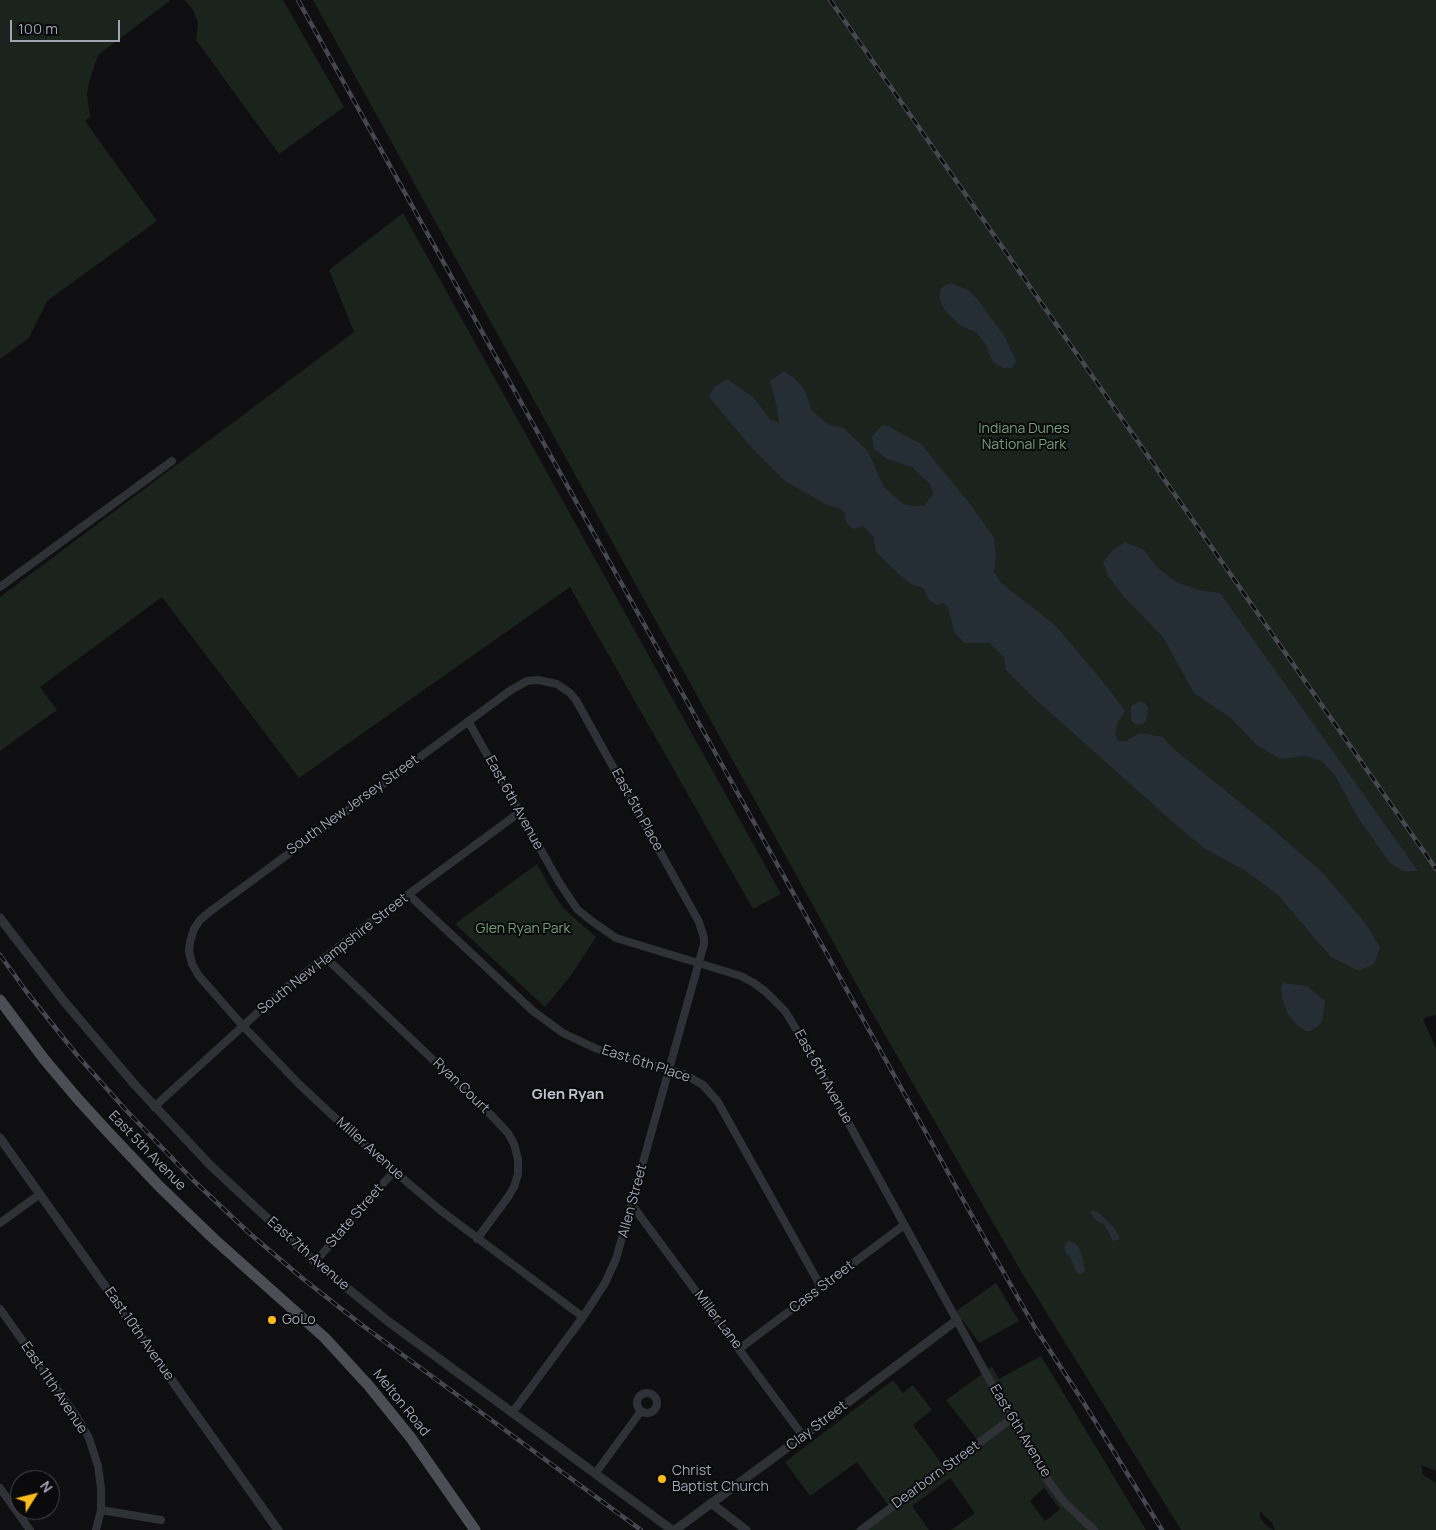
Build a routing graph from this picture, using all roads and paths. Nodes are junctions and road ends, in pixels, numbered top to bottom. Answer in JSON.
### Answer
{"nodes":[{"id":1,"x":172,"y":461,"type":"dead end"},
{"id":2,"x":0,"y":587,"type":"edge"},
{"id":3,"x":538,"y":680,"type":"joint"},
{"id":4,"x":468,"y":721,"type":"junction"},
{"id":5,"x":520,"y":812,"type":"junction"},
{"id":6,"x":409,"y":895,"type":"junction"},
{"id":7,"x":0,"y":918,"type":"edge"},
{"id":8,"x":189,"y":951,"type":"joint"},
{"id":9,"x":325,"y":958,"type":"junction"},
{"id":10,"x":699,"y":963,"type":"junction"},
{"id":11,"x":0,"y":1000,"type":"edge"},
{"id":12,"x":243,"y":1026,"type":"junction"},
{"id":13,"x":670,"y":1069,"type":"junction"},
{"id":14,"x":154,"y":1107,"type":"junction"},
{"id":15,"x":0,"y":1138,"type":"edge"},
{"id":16,"x":394,"y":1171,"type":"junction"},
{"id":17,"x":40,"y":1194,"type":"junction"},
{"id":18,"x":632,"y":1205,"type":"junction"},
{"id":19,"x":0,"y":1223,"type":"edge"},
{"id":20,"x":904,"y":1225,"type":"junction"},
{"id":21,"x":477,"y":1239,"type":"junction"},
{"id":22,"x":316,"y":1262,"type":"junction"},
{"id":23,"x":821,"y":1287,"type":"junction"},
{"id":24,"x":290,"y":1306,"type":"joint"},
{"id":25,"x":0,"y":1309,"type":"edge"},
{"id":26,"x":583,"y":1317,"type":"junction"},
{"id":27,"x":957,"y":1320,"type":"junction"},
{"id":28,"x":739,"y":1348,"type":"junction"},
{"id":29,"x":641,"y":1411,"type":"dead end"},
{"id":30,"x":512,"y":1413,"type":"junction"},
{"id":31,"x":1011,"y":1419,"type":"junction"},
{"id":32,"x":803,"y":1436,"type":"junction"},
{"id":33,"x":595,"y":1474,"type":"junction"},
{"id":34,"x":0,"y":1488,"type":"edge"},
{"id":35,"x":712,"y":1503,"type":"junction"},
{"id":36,"x":101,"y":1510,"type":"junction"},
{"id":37,"x":161,"y":1520,"type":"dead end"},
{"id":38,"x":30,"y":1530,"type":"edge"},
{"id":39,"x":96,"y":1530,"type":"edge"},
{"id":40,"x":278,"y":1530,"type":"edge"},
{"id":41,"x":475,"y":1530,"type":"edge"},
{"id":42,"x":674,"y":1530,"type":"edge"},
{"id":43,"x":746,"y":1530,"type":"edge"},
{"id":44,"x":861,"y":1530,"type":"edge"},
{"id":45,"x":1094,"y":1530,"type":"edge"}],
"edges":[{"from":1,"to":2,"type":"street"},
{"from":3,"to":4,"type":"street","name":"South New Jersey Street"},
{"from":3,"to":10,"type":"street","name":"East 5th Place"},
{"from":4,"to":5,"type":"street","name":"East 6th Avenue"},
{"from":4,"to":8,"type":"street","name":"South New Jersey Street"},
{"from":5,"to":6,"type":"street","name":"South New Hampshire Street"},
{"from":5,"to":10,"type":"street","name":"East 6th Avenue"},
{"from":6,"to":9,"type":"street","name":"South New Hampshire Street"},
{"from":6,"to":13,"type":"street","name":"East 6th Place"},
{"from":7,"to":14,"type":"street","name":"East 7th Avenue"},
{"from":8,"to":12,"type":"street","name":"Miller Avenue"},
{"from":9,"to":12,"type":"street","name":"South New Hampshire Street"},
{"from":9,"to":21,"type":"street","name":"Ryan Court"},
{"from":10,"to":13,"type":"street","name":"Allen Street"},
{"from":10,"to":20,"type":"street","name":"East 6th Avenue"},
{"from":11,"to":24,"type":"main road","name":"East 5th Avenue"},
{"from":12,"to":14,"type":"street","name":"South New Hampshire Street"},
{"from":12,"to":16,"type":"street","name":"Miller Avenue"},
{"from":13,"to":18,"type":"street","name":"Allen Street"},
{"from":13,"to":23,"type":"street","name":"East 6th Place"},
{"from":14,"to":22,"type":"street","name":"East 7th Avenue"},
{"from":15,"to":17,"type":"street","name":"East 10th Avenue"},
{"from":16,"to":21,"type":"street","name":"Miller Avenue"},
{"from":16,"to":22,"type":"street","name":"State Street"},
{"from":17,"to":19,"type":"street"},
{"from":17,"to":40,"type":"street","name":"East 10th Avenue"},
{"from":18,"to":26,"type":"street","name":"Allen Street"},
{"from":18,"to":28,"type":"street","name":"Miller Lane"},
{"from":20,"to":23,"type":"street","name":"Cass Street"},
{"from":20,"to":27,"type":"street","name":"East 6th Avenue"},
{"from":21,"to":26,"type":"street","name":"Miller Avenue"},
{"from":22,"to":30,"type":"street","name":"East 7th Avenue"},
{"from":23,"to":28,"type":"street","name":"Cass Street"},
{"from":24,"to":41,"type":"main road","name":"Melton Road"},
{"from":25,"to":36,"type":"street","name":"East 11th Avenue"},
{"from":26,"to":30,"type":"street","name":"Allen Street"},
{"from":27,"to":31,"type":"street","name":"East 6th Avenue"},
{"from":27,"to":32,"type":"street","name":"Clay Street"},
{"from":28,"to":32,"type":"street","name":"Miller Lane"},
{"from":29,"to":33,"type":"street"},
{"from":30,"to":33,"type":"street","name":"East 7th Avenue"},
{"from":31,"to":44,"type":"street","name":"Dearborn Street"},
{"from":31,"to":45,"type":"street","name":"East 6th Avenue"},
{"from":32,"to":35,"type":"street","name":"Clay Street"},
{"from":33,"to":42,"type":"street","name":"East 7th Avenue"},
{"from":34,"to":38,"type":"street"},
{"from":35,"to":42,"type":"street","name":"Clay Street"},
{"from":35,"to":43,"type":"street"},
{"from":36,"to":37,"type":"street"},
{"from":36,"to":39,"type":"street","name":"East 11th Avenue"}]}
